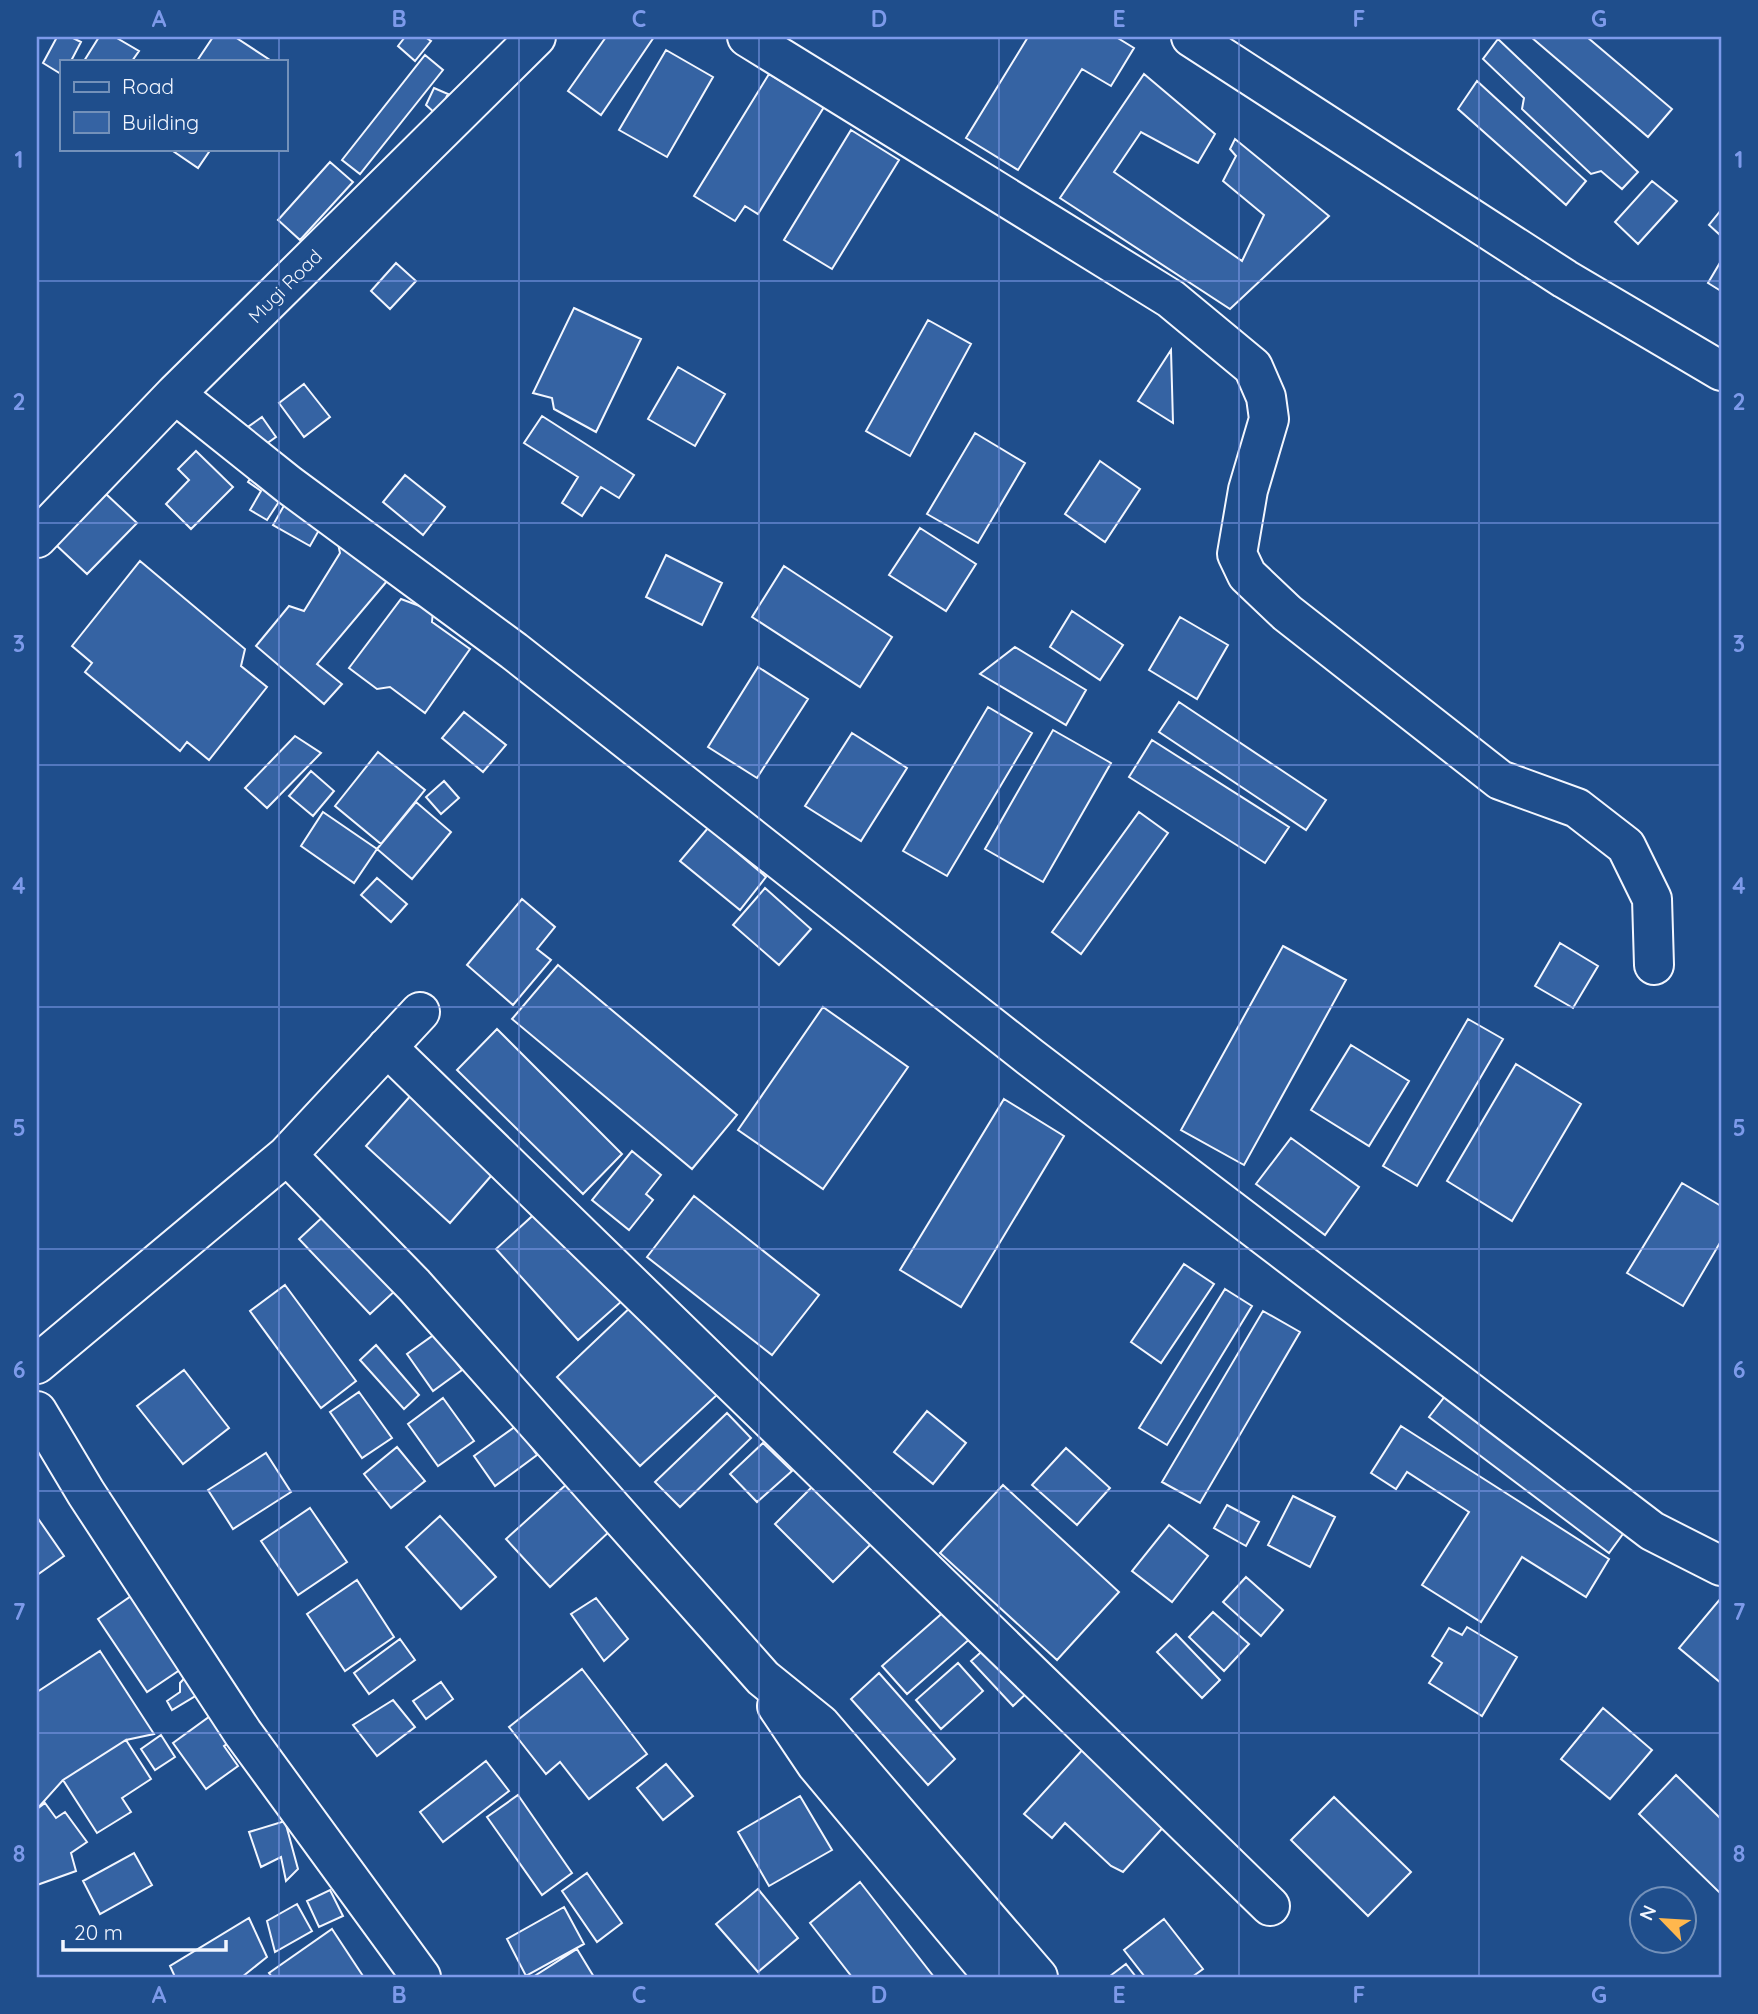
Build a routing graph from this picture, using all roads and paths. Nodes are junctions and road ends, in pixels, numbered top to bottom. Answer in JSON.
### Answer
{"nodes":[{"id":1,"x":536,"y":37,"type":"edge"},
{"id":2,"x":747,"y":37,"type":"edge"},
{"id":3,"x":1191,"y":37,"type":"edge"},
{"id":4,"x":1721,"y":371,"type":"edge"},
{"id":5,"x":175,"y":394,"type":"junction"},
{"id":6,"x":37,"y":538,"type":"edge"},
{"id":7,"x":1654,"y":965,"type":"dead end"},
{"id":8,"x":420,"y":1012,"type":"dead end"},
{"id":9,"x":387,"y":1047,"type":"junction"},
{"id":10,"x":287,"y":1155,"type":"junction"},
{"id":11,"x":37,"y":1364,"type":"edge"},
{"id":12,"x":37,"y":1411,"type":"edge"},
{"id":13,"x":1721,"y":1566,"type":"edge"},
{"id":14,"x":763,"y":1678,"type":"junction"},
{"id":15,"x":1270,"y":1906,"type":"dead end"},
{"id":16,"x":421,"y":1977,"type":"edge"},
{"id":17,"x":994,"y":1977,"type":"edge"},
{"id":18,"x":1038,"y":1977,"type":"edge"}],
"edges":[{"from":1,"to":5,"type":"street","name":"Mugi Road"},
{"from":2,"to":7,"type":"street"},
{"from":3,"to":4,"type":"street"},
{"from":5,"to":6,"type":"street","name":"Mugi Road"},
{"from":5,"to":13,"type":"street"},
{"from":8,"to":9,"type":"street"},
{"from":9,"to":10,"type":"street"},
{"from":9,"to":15,"type":"street"},
{"from":10,"to":11,"type":"street"},
{"from":10,"to":14,"type":"street"},
{"from":12,"to":16,"type":"street"},
{"from":14,"to":17,"type":"street"},
{"from":14,"to":18,"type":"street"}]}
